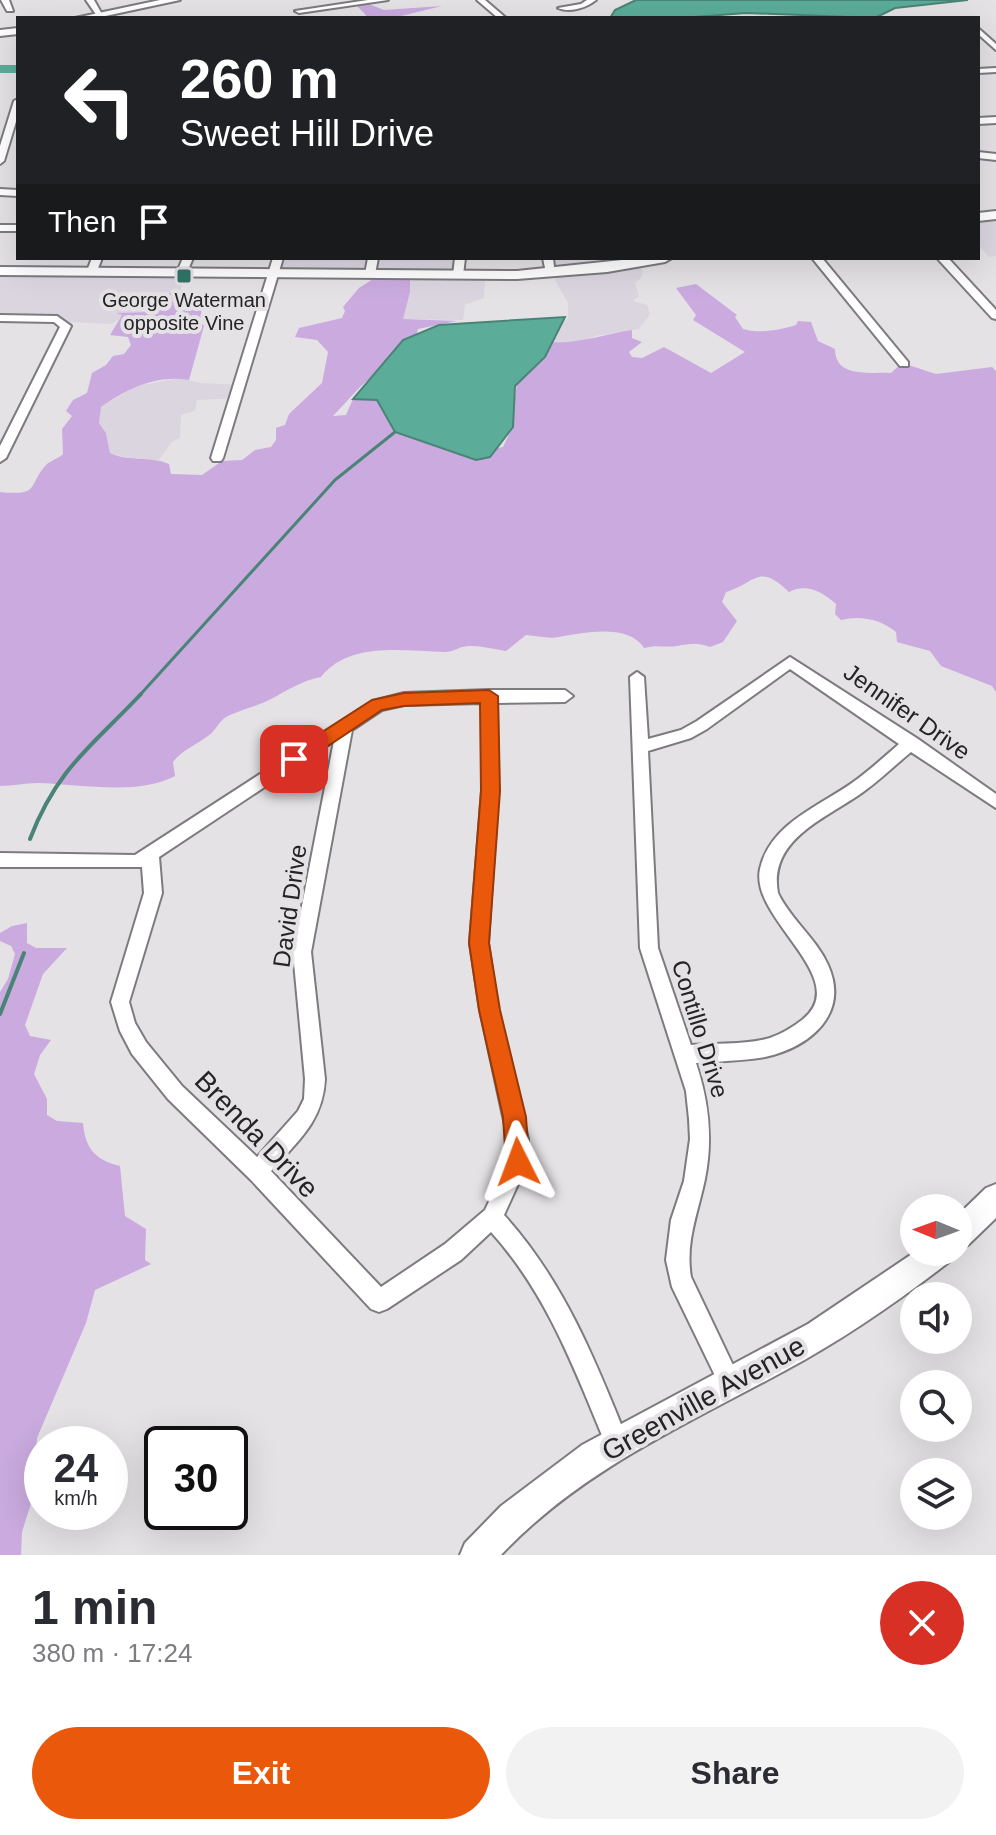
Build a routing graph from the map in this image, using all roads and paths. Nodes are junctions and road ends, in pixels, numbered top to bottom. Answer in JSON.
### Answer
{"nodes":[{"id":1,"x":5,"y":0,"type":"edge"},
{"id":2,"x":90,"y":0,"type":"edge"},
{"id":3,"x":175,"y":0,"type":"edge"},
{"id":4,"x":319,"y":0,"type":"edge"},
{"id":5,"x":384,"y":0,"type":"edge"},
{"id":6,"x":481,"y":0,"type":"edge"},
{"id":7,"x":551,"y":0,"type":"edge"},
{"id":8,"x":592,"y":0,"type":"edge"},
{"id":9,"x":326,"y":8,"type":"junction"},
{"id":10,"x":562,"y":8,"type":"junction"},
{"id":11,"x":10,"y":9,"type":"dead end"},
{"id":12,"x":299,"y":11,"type":"dead end"},
{"id":13,"x":100,"y":14,"type":"junction"},
{"id":14,"x":90,"y":16,"type":"edge"},
{"id":15,"x":500,"y":16,"type":"edge"},
{"id":16,"x":572,"y":16,"type":"edge"},
{"id":17,"x":980,"y":32,"type":"edge"},
{"id":18,"x":996,"y":48,"type":"edge"},
{"id":19,"x":16,"y":108,"type":"edge"},
{"id":20,"x":0,"y":161,"type":"edge"},
{"id":21,"x":277,"y":260,"type":"edge"},
{"id":22,"x":373,"y":260,"type":"edge"},
{"id":23,"x":460,"y":260,"type":"edge"},
{"id":24,"x":819,"y":260,"type":"edge"},
{"id":25,"x":944,"y":260,"type":"edge"},
{"id":26,"x":626,"y":262,"type":"edge"},
{"id":27,"x":94,"y":265,"type":"edge"},
{"id":28,"x":185,"y":265,"type":"edge"},
{"id":29,"x":549,"y":266,"type":"edge"},
{"id":30,"x":0,"y":271,"type":"edge"},
{"id":31,"x":273,"y":273,"type":"junction"},
{"id":32,"x":370,"y":274,"type":"junction"},
{"id":33,"x":458,"y":275,"type":"junction"},
{"id":34,"x":996,"y":316,"type":"edge"},
{"id":35,"x":0,"y":318,"type":"edge"},
{"id":36,"x":904,"y":364,"type":"dead end"},
{"id":37,"x":0,"y":458,"type":"edge"},
{"id":38,"x":217,"y":458,"type":"dead end"},
{"id":39,"x":637,"y":677,"type":"dead end"},
{"id":40,"x":489,"y":696,"type":"junction"},
{"id":41,"x":565,"y":696,"type":"dead end"},
{"id":42,"x":345,"y":725,"type":"junction"},
{"id":43,"x":912,"y":743,"type":"junction"},
{"id":44,"x":640,"y":747,"type":"junction"},
{"id":45,"x":996,"y":802,"type":"edge"},
{"id":46,"x":150,"y":856,"type":"junction"},
{"id":47,"x":0,"y":860,"type":"edge"},
{"id":48,"x":684,"y":1055,"type":"junction"},
{"id":49,"x":257,"y":1172,"type":"junction"},
{"id":50,"x":992,"y":1211,"type":"edge"},
{"id":51,"x":492,"y":1217,"type":"junction"},
{"id":52,"x":972,"y":1225,"type":"edge"},
{"id":53,"x":921,"y":1266,"type":"edge"},
{"id":54,"x":730,"y":1382,"type":"junction"},
{"id":55,"x":617,"y":1444,"type":"junction"},
{"id":56,"x":477,"y":1555,"type":"edge"}],
"edges":[{"from":1,"to":11,"type":"street"},
{"from":2,"to":13,"type":"street"},
{"from":3,"to":13,"type":"main road"},
{"from":4,"to":9,"type":"street"},
{"from":5,"to":9,"type":"street"},
{"from":6,"to":15,"type":"street"},
{"from":7,"to":10,"type":"street"},
{"from":8,"to":10,"type":"street"},
{"from":9,"to":12,"type":"street"},
{"from":10,"to":16,"type":"street"},
{"from":13,"to":14,"type":"main road"},
{"from":17,"to":18,"type":"street"},
{"from":19,"to":20,"type":"street"},
{"from":21,"to":31,"type":"street"},
{"from":22,"to":32,"type":"street"},
{"from":23,"to":33,"type":"street"},
{"from":24,"to":36,"type":"street"},
{"from":25,"to":34,"type":"street"},
{"from":26,"to":29,"type":"main road"},
{"from":27,"to":28,"type":"main road"},
{"from":27,"to":30,"type":"main road"},
{"from":28,"to":31,"type":"main road"},
{"from":29,"to":33,"type":"main road"},
{"from":31,"to":32,"type":"main road"},
{"from":31,"to":38,"type":"street"},
{"from":32,"to":33,"type":"main road"},
{"from":35,"to":37,"type":"street"},
{"from":39,"to":44,"type":"street","name":"Contillo Drive"},
{"from":40,"to":41,"type":"street"},
{"from":40,"to":42,"type":"street"},
{"from":40,"to":51,"type":"street"},
{"from":42,"to":46,"type":"street"},
{"from":42,"to":49,"type":"street","name":"David Drive"},
{"from":43,"to":44,"type":"street","name":"Jennifer Drive"},
{"from":43,"to":45,"type":"street","name":"Jennifer Drive"},
{"from":43,"to":48,"type":"street"},
{"from":44,"to":48,"type":"street","name":"Contillo Drive"},
{"from":46,"to":47,"type":"street"},
{"from":46,"to":49,"type":"street","name":"Brenda Drive"},
{"from":48,"to":54,"type":"street","name":"Contillo Drive"},
{"from":49,"to":51,"type":"street","name":"Brenda Drive"},
{"from":50,"to":52,"type":"main road"},
{"from":51,"to":55,"type":"street"},
{"from":53,"to":54,"type":"main road","name":"Greenville Avenue"},
{"from":54,"to":55,"type":"main road","name":"Greenville Avenue"},
{"from":55,"to":56,"type":"main road","name":"Greenville Avenue"}]}
